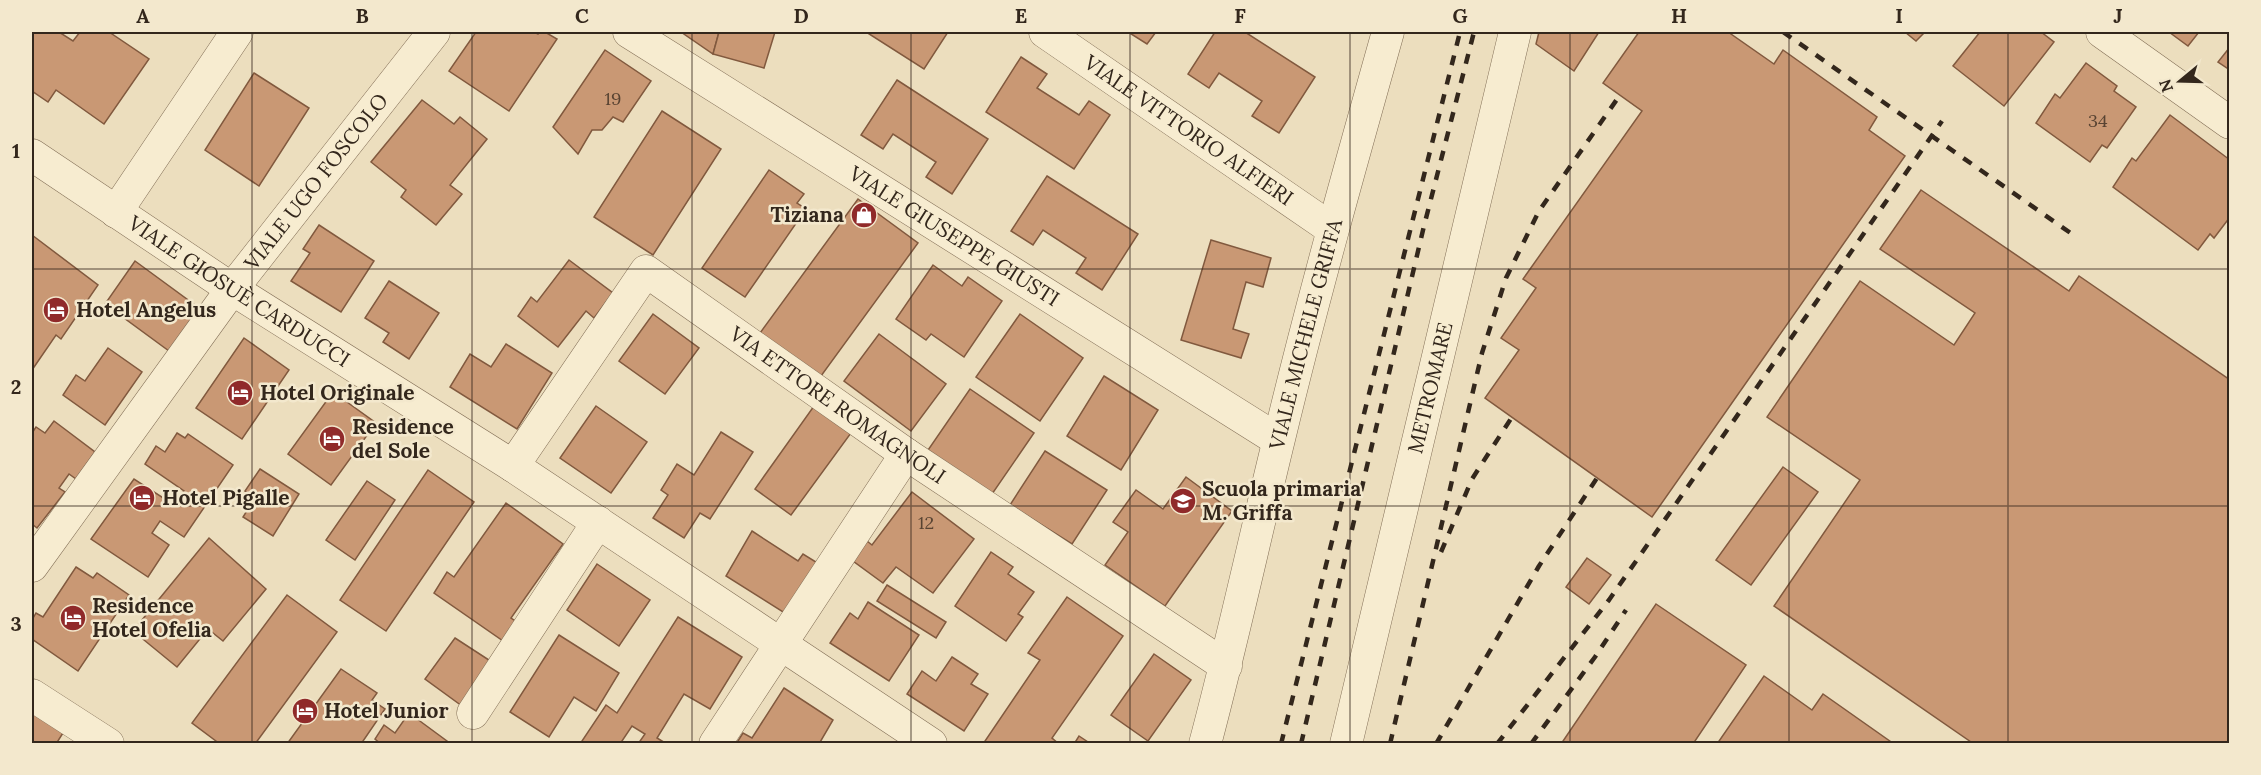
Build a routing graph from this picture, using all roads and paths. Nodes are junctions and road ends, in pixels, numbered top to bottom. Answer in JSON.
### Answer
{"nodes":[{"id":1,"x":237,"y":32,"type":"edge"},
{"id":2,"x":434,"y":32,"type":"edge"},
{"id":3,"x":629,"y":32,"type":"edge"},
{"id":4,"x":1046,"y":32,"type":"edge"},
{"id":5,"x":1389,"y":32,"type":"edge"},
{"id":6,"x":1515,"y":32,"type":"edge"},
{"id":7,"x":2102,"y":32,"type":"edge"},
{"id":8,"x":2229,"y":123,"type":"edge"},
{"id":9,"x":32,"y":155,"type":"edge"},
{"id":10,"x":116,"y":212,"type":"junction"},
{"id":11,"x":1332,"y":229,"type":"junction"},
{"id":12,"x":232,"y":289,"type":"junction"},
{"id":13,"x":1278,"y":440,"type":"junction"},
{"id":14,"x":906,"y":454,"type":"junction"},
{"id":15,"x":513,"y":466,"type":"junction"},
{"id":16,"x":598,"y":522,"type":"junction"},
{"id":17,"x":32,"y":566,"type":"edge"},
{"id":18,"x":782,"y":644,"type":"junction"},
{"id":19,"x":1226,"y":666,"type":"junction"},
{"id":20,"x":32,"y":695,"type":"edge"},
{"id":21,"x":473,"y":713,"type":"dead end"},
{"id":22,"x":108,"y":744,"type":"edge"},
{"id":23,"x":715,"y":744,"type":"edge"},
{"id":24,"x":931,"y":744,"type":"edge"},
{"id":25,"x":1205,"y":744,"type":"edge"},
{"id":26,"x":1346,"y":744,"type":"edge"}],
"edges":[{"from":1,"to":10,"type":"street"},
{"from":2,"to":12,"type":"street","name":"VIALE UGO FOSCOLO"},
{"from":3,"to":13,"type":"street","name":"VIALE GIUSEPPE GIUSTI"},
{"from":4,"to":11,"type":"street","name":"VIALE VITTORIO ALFIERI"},
{"from":5,"to":11,"type":"street","name":"VIALE MICHELE GRIFFA"},
{"from":6,"to":26,"type":"street","name":"METROMARE"},
{"from":7,"to":8,"type":"street"},
{"from":9,"to":10,"type":"street","name":"VIALE GIOSUÈ CARDUCCI"},
{"from":10,"to":12,"type":"street","name":"VIALE GIOSUÈ CARDUCCI"},
{"from":11,"to":13,"type":"street","name":"VIALE MICHELE GRIFFA"},
{"from":12,"to":15,"type":"street","name":"VIALE GIOSUÈ CARDUCCI"},
{"from":12,"to":17,"type":"street","name":"VIALE UGO FOSCOLO"},
{"from":13,"to":19,"type":"street","name":"VIALE MICHELE GRIFFA"},
{"from":14,"to":15,"type":"street","name":"VIA ETTORE ROMAGNOLI"},
{"from":14,"to":18,"type":"street"},
{"from":14,"to":19,"type":"street","name":"VIA ETTORE ROMAGNOLI"},
{"from":15,"to":16,"type":"street","name":"VIALE GIOSUÈ CARDUCCI"},
{"from":16,"to":18,"type":"street","name":"VIALE GIOSUÈ CARDUCCI"},
{"from":16,"to":21,"type":"street"},
{"from":18,"to":23,"type":"street"},
{"from":18,"to":24,"type":"street","name":"VIALE GIOSUÈ CARDUCCI"},
{"from":19,"to":25,"type":"street","name":"VIALE MICHELE GRIFFA"},
{"from":20,"to":22,"type":"street"}]}
